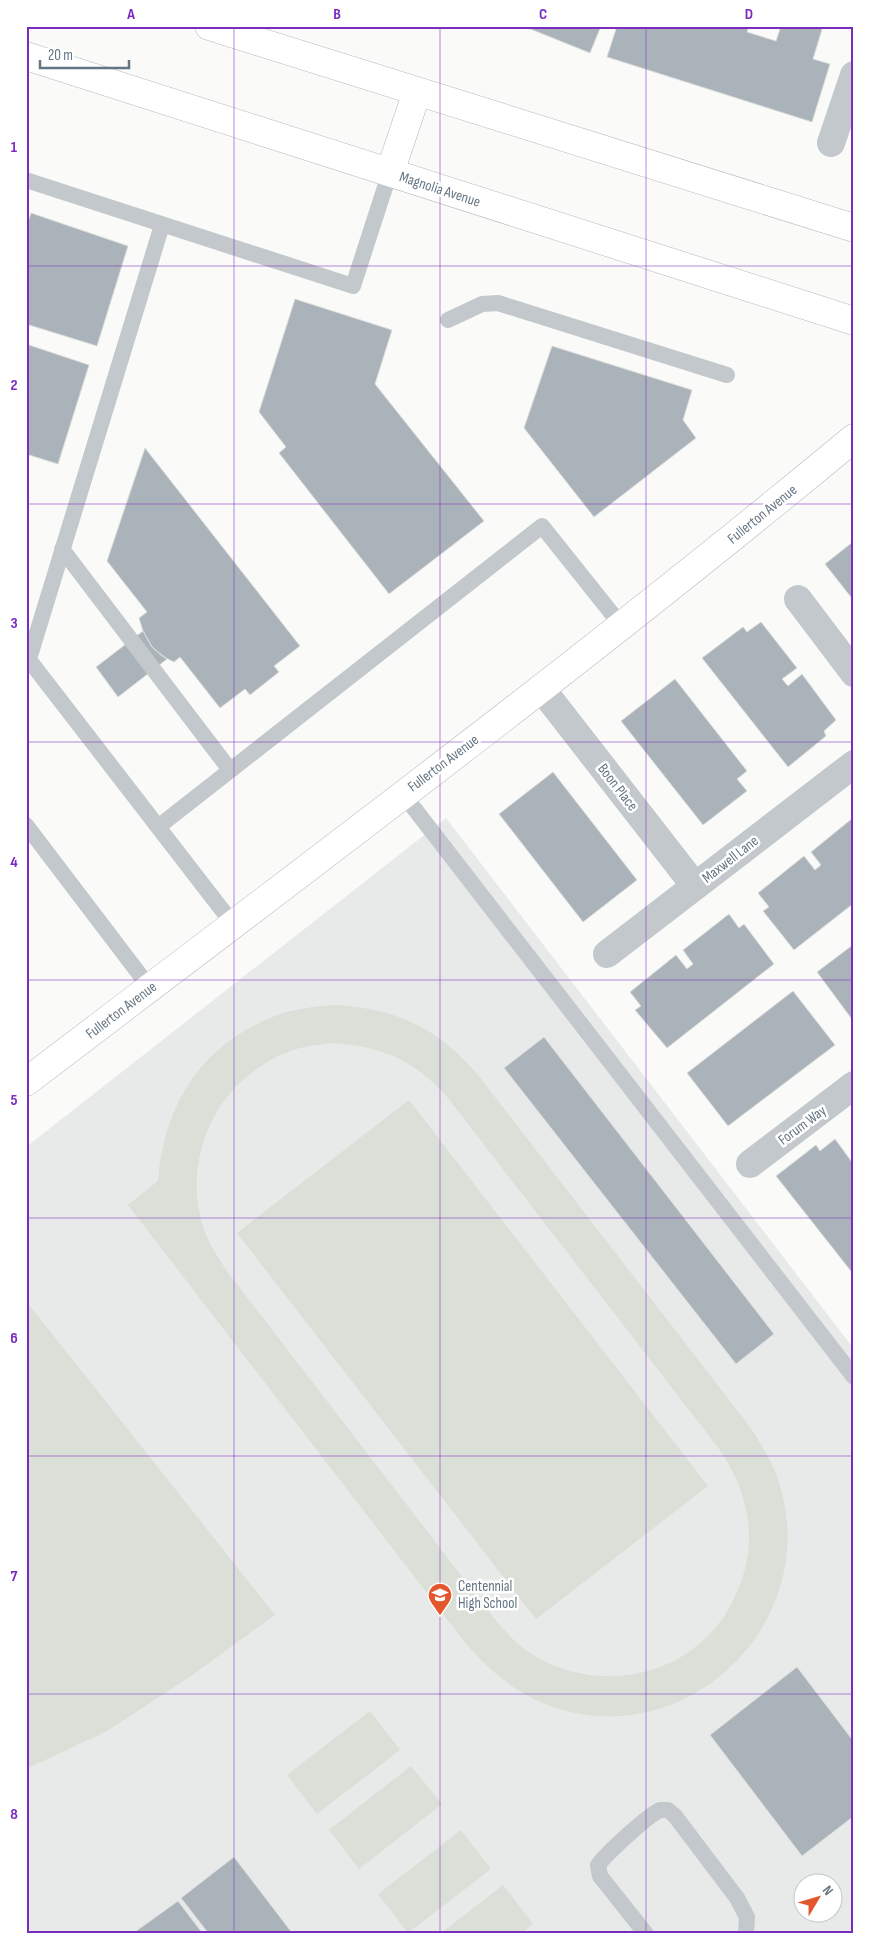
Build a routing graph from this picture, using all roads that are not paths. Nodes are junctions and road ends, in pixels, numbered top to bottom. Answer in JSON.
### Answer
{"nodes":[{"id":1,"x":209,"y":26,"type":"edge"},
{"id":2,"x":26,"y":56,"type":"edge"},
{"id":3,"x":854,"y":76,"type":"edge"},
{"id":4,"x":417,"y":92,"type":"junction"},
{"id":5,"x":831,"y":143,"type":"dead end"},
{"id":6,"x":390,"y":172,"type":"junction"},
{"id":7,"x":26,"y":180,"type":"edge"},
{"id":8,"x":162,"y":225,"type":"junction"},
{"id":9,"x":854,"y":228,"type":"edge"},
{"id":10,"x":448,"y":320,"type":"dead end"},
{"id":11,"x":854,"y":321,"type":"edge"},
{"id":12,"x":727,"y":375,"type":"dead end"},
{"id":13,"x":854,"y":438,"type":"edge"},
{"id":14,"x":62,"y":549,"type":"junction"},
{"id":15,"x":798,"y":599,"type":"dead end"},
{"id":16,"x":621,"y":625,"type":"junction"},
{"id":17,"x":27,"y":657,"type":"edge"},
{"id":18,"x":854,"y":673,"type":"edge"},
{"id":19,"x":540,"y":688,"type":"junction"},
{"id":20,"x":854,"y":764,"type":"edge"},
{"id":21,"x":230,"y":770,"type":"junction"},
{"id":22,"x":402,"y":794,"type":"junction"},
{"id":23,"x":26,"y":825,"type":"edge"},
{"id":24,"x":158,"y":827,"type":"junction"},
{"id":25,"x":695,"y":886,"type":"junction"},
{"id":26,"x":233,"y":924,"type":"junction"},
{"id":27,"x":607,"y":954,"type":"dead end"},
{"id":28,"x":150,"y":988,"type":"junction"},
{"id":29,"x":26,"y":1082,"type":"edge"},
{"id":30,"x":853,"y":1088,"type":"edge"},
{"id":31,"x":750,"y":1164,"type":"dead end"},
{"id":32,"x":854,"y":1378,"type":"edge"},
{"id":33,"x":646,"y":1934,"type":"edge"},
{"id":34,"x":746,"y":1934,"type":"edge"}],
"edges":[{"from":1,"to":4,"type":"main road"},
{"from":2,"to":6,"type":"main road","name":"Magnolia Avenue"},
{"from":3,"to":5,"type":"street"},
{"from":4,"to":6,"type":"main road"},
{"from":4,"to":9,"type":"main road"},
{"from":6,"to":8,"type":"lane"},
{"from":6,"to":11,"type":"main road","name":"Magnolia Avenue"},
{"from":7,"to":8,"type":"lane"},
{"from":8,"to":14,"type":"lane"},
{"from":10,"to":12,"type":"lane"},
{"from":13,"to":16,"type":"main road","name":"Fullerton Avenue"},
{"from":14,"to":17,"type":"lane"},
{"from":14,"to":21,"type":"lane"},
{"from":15,"to":18,"type":"street"},
{"from":16,"to":19,"type":"main road","name":"Fullerton Avenue"},
{"from":16,"to":21,"type":"lane"},
{"from":17,"to":24,"type":"lane"},
{"from":19,"to":22,"type":"main road","name":"Fullerton Avenue"},
{"from":19,"to":25,"type":"street","name":"Boon Place"},
{"from":20,"to":25,"type":"street","name":"Maxwell Lane"},
{"from":21,"to":24,"type":"lane"},
{"from":22,"to":26,"type":"main road","name":"Fullerton Avenue"},
{"from":22,"to":32,"type":"lane"},
{"from":23,"to":28,"type":"lane"},
{"from":24,"to":26,"type":"lane"},
{"from":25,"to":27,"type":"street","name":"Maxwell Lane"},
{"from":26,"to":28,"type":"main road","name":"Fullerton Avenue"},
{"from":28,"to":29,"type":"main road","name":"Fullerton Avenue"},
{"from":30,"to":31,"type":"street","name":"Forum Way"},
{"from":33,"to":34,"type":"lane"}]}
